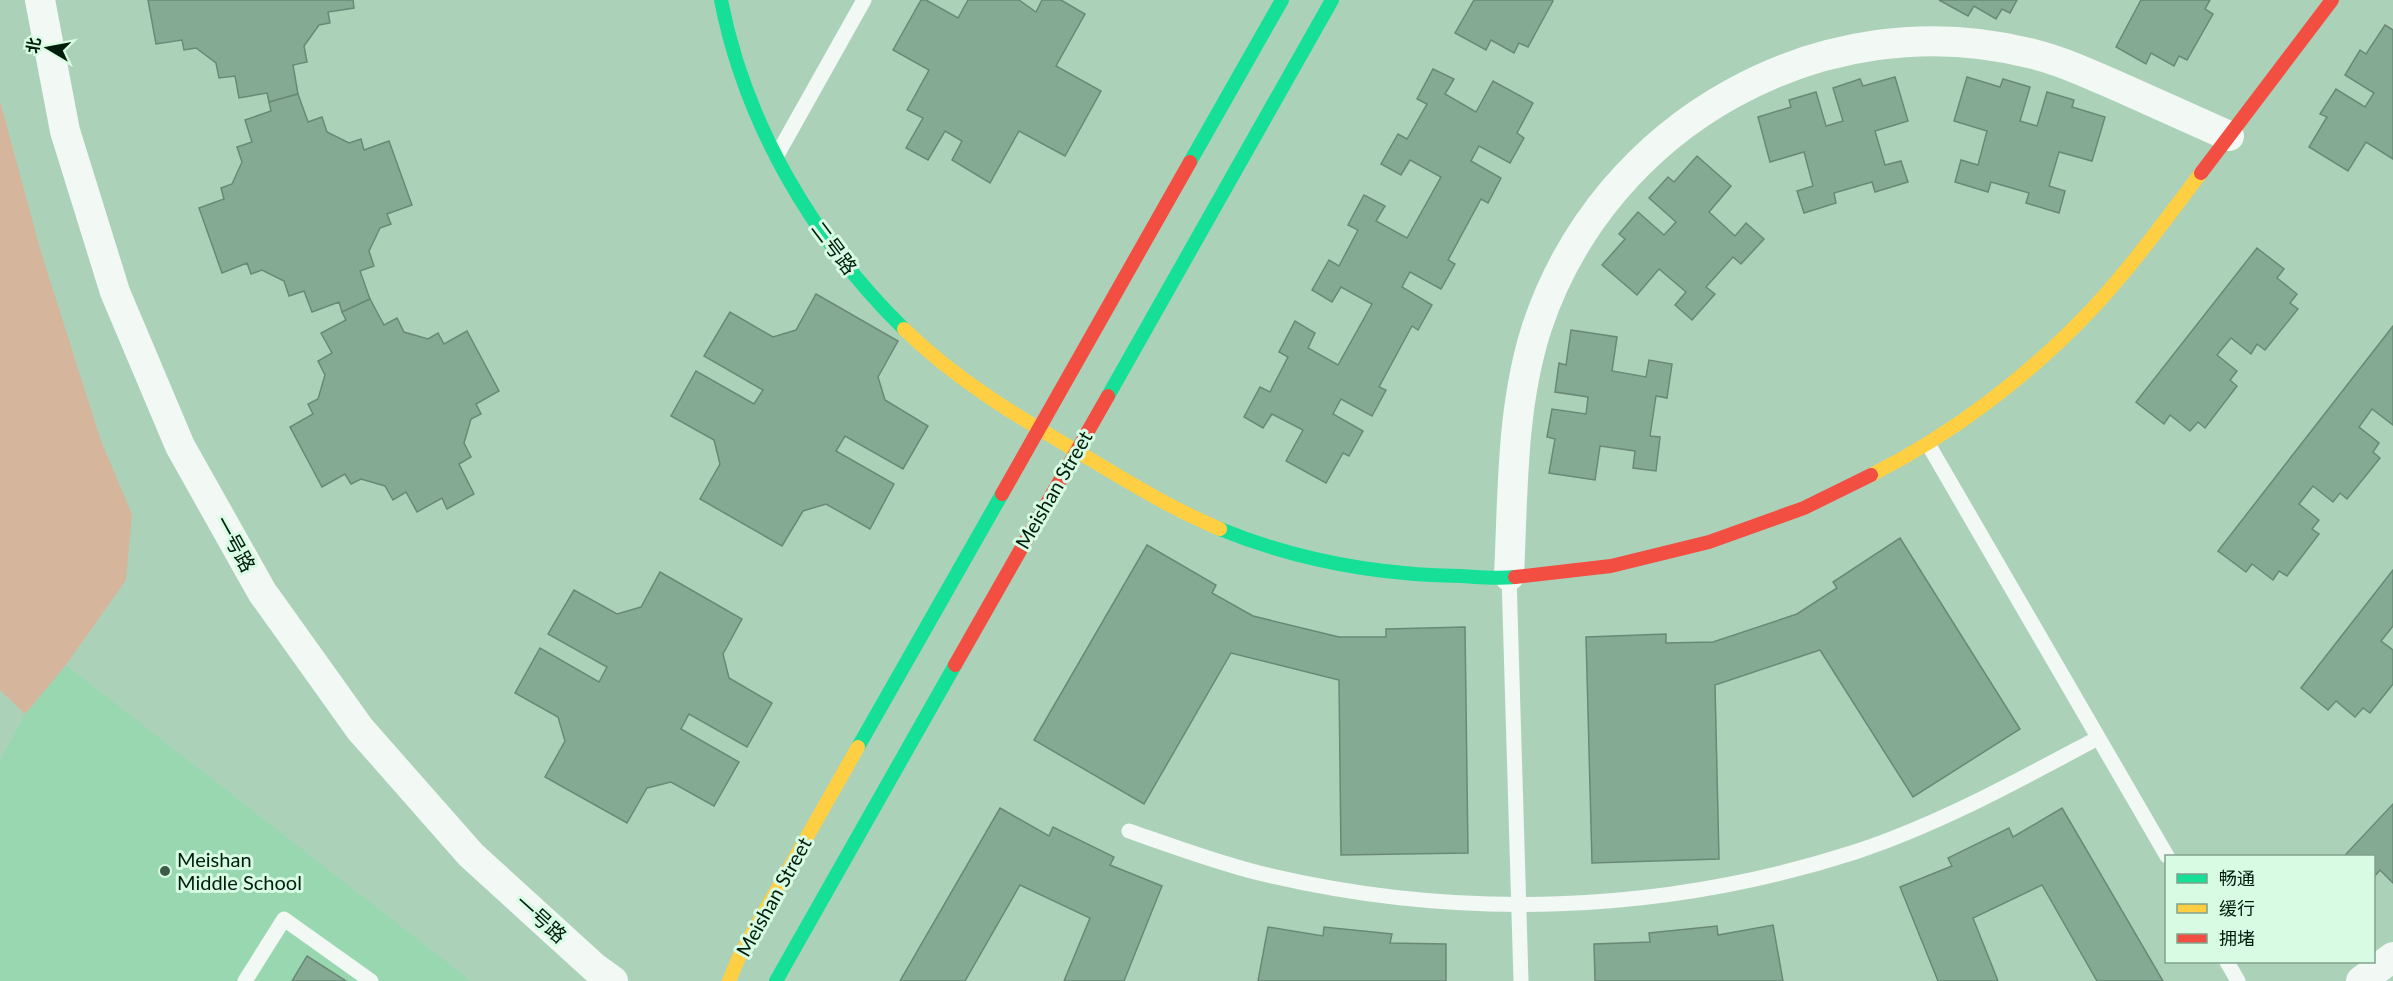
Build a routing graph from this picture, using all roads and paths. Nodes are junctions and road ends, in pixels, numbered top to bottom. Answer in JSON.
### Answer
{"nodes":[{"id":1,"x":40,"y":0,"type":"edge"},
{"id":2,"x":721,"y":0,"type":"edge"},
{"id":3,"x":864,"y":0,"type":"edge"},
{"id":4,"x":1282,"y":0,"type":"edge"},
{"id":5,"x":1332,"y":0,"type":"edge"},
{"id":6,"x":2332,"y":0,"type":"edge"},
{"id":7,"x":2229,"y":136,"type":"junction"},
{"id":8,"x":776,"y":158,"type":"junction"},
{"id":9,"x":1038,"y":430,"type":"junction"},
{"id":10,"x":1928,"y":444,"type":"junction"},
{"id":11,"x":1076,"y":451,"type":"junction"},
{"id":12,"x":1509,"y":576,"type":"junction"},
{"id":13,"x":2098,"y":738,"type":"junction"},
{"id":14,"x":1129,"y":831,"type":"dead end"},
{"id":15,"x":2166,"y":855,"type":"edge"},
{"id":16,"x":1518,"y":905,"type":"junction"},
{"id":17,"x":2393,"y":957,"type":"edge"},
{"id":18,"x":2228,"y":963,"type":"edge"},
{"id":19,"x":245,"y":981,"type":"edge"},
{"id":20,"x":371,"y":981,"type":"edge"},
{"id":21,"x":613,"y":981,"type":"edge"},
{"id":22,"x":729,"y":981,"type":"edge"},
{"id":23,"x":776,"y":981,"type":"edge"},
{"id":24,"x":1521,"y":981,"type":"edge"},
{"id":25,"x":2238,"y":981,"type":"edge"},
{"id":26,"x":2361,"y":981,"type":"edge"}],
"edges":[{"from":1,"to":21,"type":"street","name":"一号路"},
{"from":2,"to":8,"type":"street","name":"二号路"},
{"from":3,"to":8,"type":"lane"},
{"from":4,"to":9,"type":"street","name":"Meishan Street"},
{"from":5,"to":11,"type":"street","name":"Meishan Street"},
{"from":6,"to":7,"type":"street","name":"二号路"},
{"from":7,"to":10,"type":"street","name":"二号路"},
{"from":7,"to":12,"type":"street"},
{"from":8,"to":9,"type":"street","name":"二号路"},
{"from":9,"to":11,"type":"street","name":"二号路"},
{"from":9,"to":22,"type":"street","name":"Meishan Street"},
{"from":10,"to":12,"type":"street","name":"二号路"},
{"from":10,"to":13,"type":"lane"},
{"from":11,"to":12,"type":"street","name":"二号路"},
{"from":11,"to":23,"type":"street","name":"Meishan Street"},
{"from":12,"to":16,"type":"lane"},
{"from":13,"to":15,"type":"lane"},
{"from":13,"to":16,"type":"lane"},
{"from":14,"to":16,"type":"lane"},
{"from":16,"to":24,"type":"lane"},
{"from":17,"to":26,"type":"street"},
{"from":18,"to":25,"type":"lane"},
{"from":19,"to":20,"type":"lane"}]}
